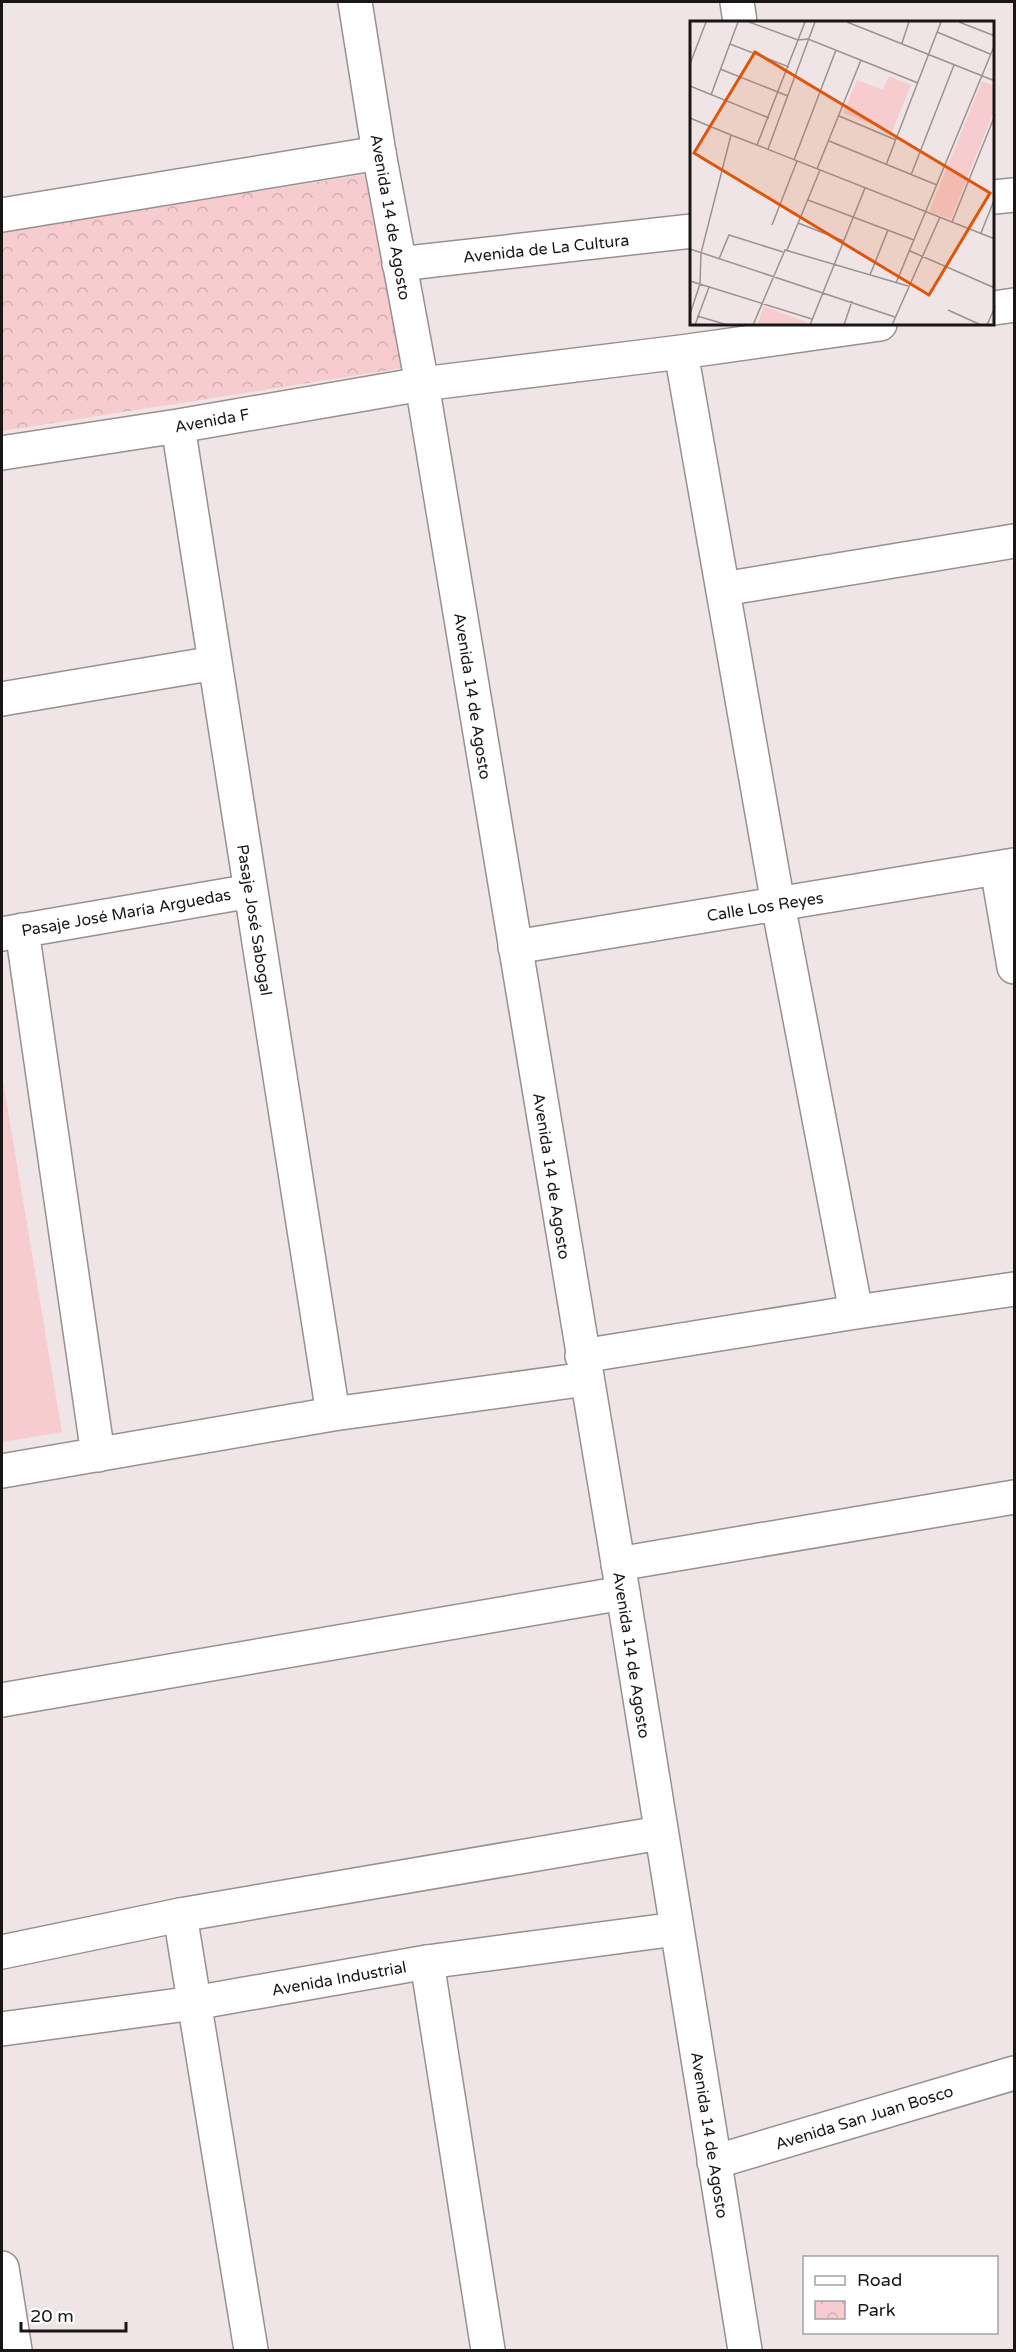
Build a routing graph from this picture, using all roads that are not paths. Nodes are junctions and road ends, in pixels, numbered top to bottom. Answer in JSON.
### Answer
{"nodes":[{"id":1,"x":355,"y":2,"type":"edge"},
{"id":2,"x":737,"y":2,"type":"edge"},
{"id":3,"x":740,"y":21,"type":"edge"},
{"id":4,"x":379,"y":153,"type":"junction"},
{"id":5,"x":1014,"y":195,"type":"edge"},
{"id":6,"x":995,"y":197,"type":"edge"},
{"id":7,"x":2,"y":215,"type":"edge"},
{"id":8,"x":690,"y":231,"type":"edge"},
{"id":9,"x":399,"y":264,"type":"junction"},
{"id":10,"x":1014,"y":305,"type":"edge"},
{"id":11,"x":995,"y":308,"type":"edge"},
{"id":12,"x":851,"y":326,"type":"edge"},
{"id":13,"x":779,"y":331,"type":"edge"},
{"id":14,"x":681,"y":352,"type":"junction"},
{"id":15,"x":422,"y":384,"type":"junction"},
{"id":16,"x":178,"y":426,"type":"junction"},
{"id":17,"x":2,"y":453,"type":"edge"},
{"id":18,"x":1014,"y":542,"type":"edge"},
{"id":19,"x":723,"y":589,"type":"junction"},
{"id":20,"x":215,"y":663,"type":"junction"},
{"id":21,"x":2,"y":699,"type":"edge"},
{"id":22,"x":1006,"y":866,"type":"edge"},
{"id":23,"x":251,"y":891,"type":"junction"},
{"id":24,"x":778,"y":904,"type":"junction"},
{"id":25,"x":12,"y":932,"type":"edge"},
{"id":26,"x":515,"y":947,"type":"junction"},
{"id":27,"x":1014,"y":967,"type":"edge"},
{"id":28,"x":1014,"y":1289,"type":"edge"},
{"id":29,"x":856,"y":1312,"type":"junction"},
{"id":30,"x":584,"y":1368,"type":"junction"},
{"id":31,"x":333,"y":1414,"type":"junction"},
{"id":32,"x":98,"y":1455,"type":"junction"},
{"id":33,"x":2,"y":1471,"type":"edge"},
{"id":34,"x":1014,"y":1497,"type":"edge"},
{"id":35,"x":620,"y":1579,"type":"junction"},
{"id":36,"x":2,"y":1700,"type":"edge"},
{"id":37,"x":660,"y":1833,"type":"junction"},
{"id":38,"x":180,"y":1915,"type":"junction"},
{"id":39,"x":676,"y":1929,"type":"junction"},
{"id":40,"x":2,"y":1952,"type":"edge"},
{"id":41,"x":427,"y":1962,"type":"junction"},
{"id":42,"x":194,"y":2003,"type":"junction"},
{"id":43,"x":2,"y":2029,"type":"edge"},
{"id":44,"x":1014,"y":2073,"type":"edge"},
{"id":45,"x":714,"y":2162,"type":"junction"},
{"id":46,"x":2,"y":2268,"type":"edge"},
{"id":47,"x":15,"y":2350,"type":"edge"},
{"id":48,"x":251,"y":2350,"type":"edge"},
{"id":49,"x":488,"y":2350,"type":"edge"},
{"id":50,"x":745,"y":2350,"type":"edge"}],
"edges":[{"from":1,"to":4,"type":"street","name":"Avenida 14 de Agosto"},
{"from":2,"to":3,"type":"street"},
{"from":4,"to":7,"type":"street"},
{"from":4,"to":9,"type":"street","name":"Avenida 14 de Agosto"},
{"from":5,"to":6,"type":"street"},
{"from":8,"to":9,"type":"street","name":"Avenida de La Cultura"},
{"from":9,"to":15,"type":"street","name":"Avenida 14 de Agosto"},
{"from":10,"to":11,"type":"street"},
{"from":12,"to":13,"type":"street","name":"Avenida F"},
{"from":13,"to":14,"type":"street","name":"Avenida F"},
{"from":14,"to":15,"type":"street","name":"Avenida F"},
{"from":14,"to":19,"type":"street"},
{"from":15,"to":16,"type":"street","name":"Avenida F"},
{"from":15,"to":26,"type":"street","name":"Avenida 14 de Agosto"},
{"from":16,"to":17,"type":"street","name":"Avenida F"},
{"from":16,"to":20,"type":"street","name":"Pasaje José Sabogal"},
{"from":18,"to":19,"type":"street"},
{"from":19,"to":24,"type":"street"},
{"from":20,"to":21,"type":"street"},
{"from":20,"to":23,"type":"street","name":"Pasaje José Sabogal"},
{"from":22,"to":24,"type":"street","name":"Calle Los Reyes"},
{"from":22,"to":27,"type":"street"},
{"from":23,"to":25,"type":"street","name":"Pasaje José María Arguedas"},
{"from":23,"to":31,"type":"street","name":"Pasaje José Sabogal"},
{"from":24,"to":26,"type":"street","name":"Calle Los Reyes"},
{"from":24,"to":29,"type":"street"},
{"from":25,"to":32,"type":"street"},
{"from":26,"to":30,"type":"street","name":"Avenida 14 de Agosto"},
{"from":28,"to":29,"type":"street"},
{"from":29,"to":30,"type":"street"},
{"from":30,"to":31,"type":"street"},
{"from":30,"to":35,"type":"street","name":"Avenida 14 de Agosto"},
{"from":31,"to":32,"type":"street"},
{"from":32,"to":33,"type":"street"},
{"from":34,"to":35,"type":"street"},
{"from":35,"to":36,"type":"street"},
{"from":35,"to":37,"type":"street","name":"Avenida 14 de Agosto"},
{"from":37,"to":38,"type":"street"},
{"from":37,"to":39,"type":"street","name":"Avenida 14 de Agosto"},
{"from":38,"to":40,"type":"street"},
{"from":38,"to":42,"type":"street"},
{"from":39,"to":41,"type":"street","name":"Avenida Industrial"},
{"from":39,"to":45,"type":"street","name":"Avenida 14 de Agosto"},
{"from":41,"to":42,"type":"street","name":"Avenida Industrial"},
{"from":41,"to":49,"type":"street"},
{"from":42,"to":43,"type":"street","name":"Avenida Industrial"},
{"from":42,"to":48,"type":"street"},
{"from":44,"to":45,"type":"street","name":"Avenida San Juan Bosco"},
{"from":45,"to":50,"type":"street","name":"Avenida 14 de Agosto"},
{"from":46,"to":47,"type":"street"}]}
